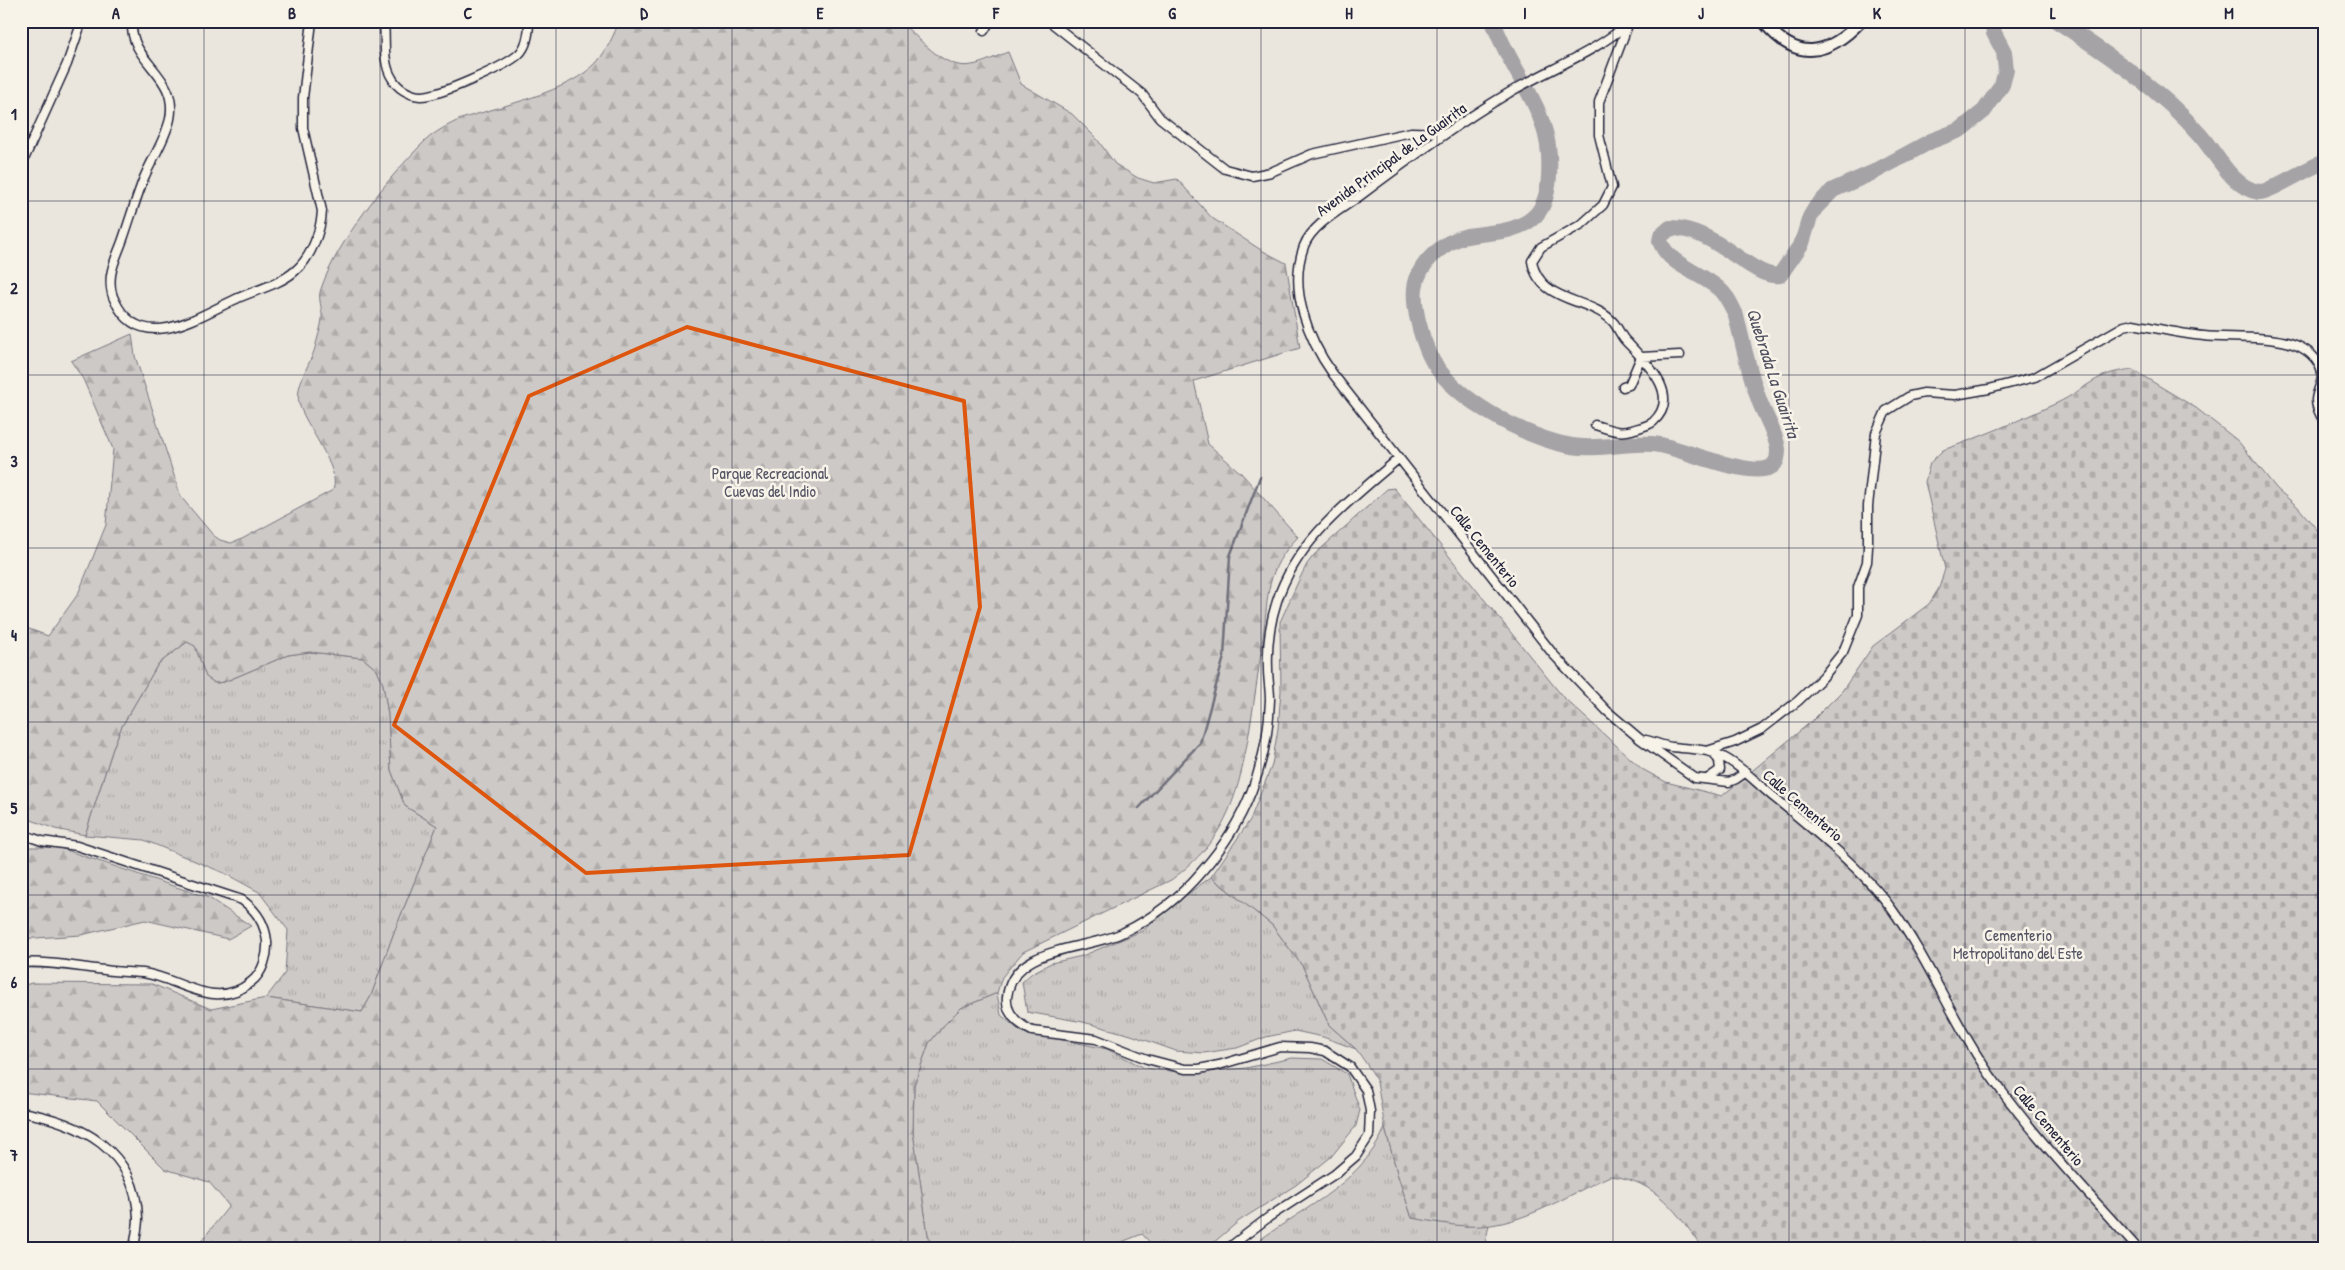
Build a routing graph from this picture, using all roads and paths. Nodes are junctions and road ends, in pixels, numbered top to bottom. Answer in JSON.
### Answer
{"nodes":[{"id":1,"x":82,"y":21,"type":"edge"},
{"id":2,"x":132,"y":21,"type":"edge"},
{"id":3,"x":312,"y":21,"type":"edge"},
{"id":4,"x":384,"y":21,"type":"edge"},
{"id":5,"x":529,"y":21,"type":"edge"},
{"id":6,"x":990,"y":21,"type":"edge"},
{"id":7,"x":1050,"y":21,"type":"edge"},
{"id":8,"x":1764,"y":21,"type":"edge"},
{"id":9,"x":1861,"y":21,"type":"edge"},
{"id":10,"x":1630,"y":22,"type":"edge"},
{"id":11,"x":984,"y":31,"type":"dead end"},
{"id":12,"x":1445,"y":133,"type":"junction"},
{"id":13,"x":21,"y":166,"type":"edge"},
{"id":14,"x":1680,"y":355,"type":"dead end"},
{"id":15,"x":1641,"y":357,"type":"junction"},
{"id":16,"x":1623,"y":387,"type":"dead end"},
{"id":17,"x":2324,"y":421,"type":"edge"},
{"id":18,"x":1596,"y":425,"type":"dead end"},
{"id":19,"x":1398,"y":459,"type":"junction"},
{"id":20,"x":1640,"y":739,"type":"junction"},
{"id":21,"x":1711,"y":752,"type":"junction"},
{"id":22,"x":1746,"y":772,"type":"junction"},
{"id":23,"x":1705,"y":780,"type":"junction"},
{"id":24,"x":21,"y":834,"type":"edge"},
{"id":25,"x":21,"y":963,"type":"edge"},
{"id":26,"x":21,"y":1112,"type":"edge"},
{"id":27,"x":134,"y":1249,"type":"edge"},
{"id":28,"x":1227,"y":1249,"type":"edge"},
{"id":29,"x":2138,"y":1249,"type":"edge"}],
"edges":[{"from":1,"to":13,"type":"street"},
{"from":2,"to":3,"type":"street"},
{"from":4,"to":5,"type":"street"},
{"from":6,"to":11,"type":"street"},
{"from":7,"to":12,"type":"street"},
{"from":8,"to":9,"type":"street"},
{"from":10,"to":12,"type":"street","name":"Avenida Principal de La Guairita"},
{"from":10,"to":15,"type":"street"},
{"from":12,"to":19,"type":"street","name":"Avenida Principal de La Guairita"},
{"from":14,"to":15,"type":"street"},
{"from":15,"to":16,"type":"street"},
{"from":15,"to":18,"type":"street"},
{"from":17,"to":21,"type":"street"},
{"from":19,"to":20,"type":"street","name":"Calle Cementerio"},
{"from":19,"to":28,"type":"street"},
{"from":20,"to":21,"type":"street"},
{"from":20,"to":23,"type":"street","name":"Calle Cementerio"},
{"from":21,"to":22,"type":"street"},
{"from":21,"to":23,"type":"street"},
{"from":22,"to":23,"type":"street","name":"Calle Cementerio"},
{"from":22,"to":29,"type":"street","name":"Calle Cementerio"},
{"from":24,"to":25,"type":"street"},
{"from":26,"to":27,"type":"street"}]}
